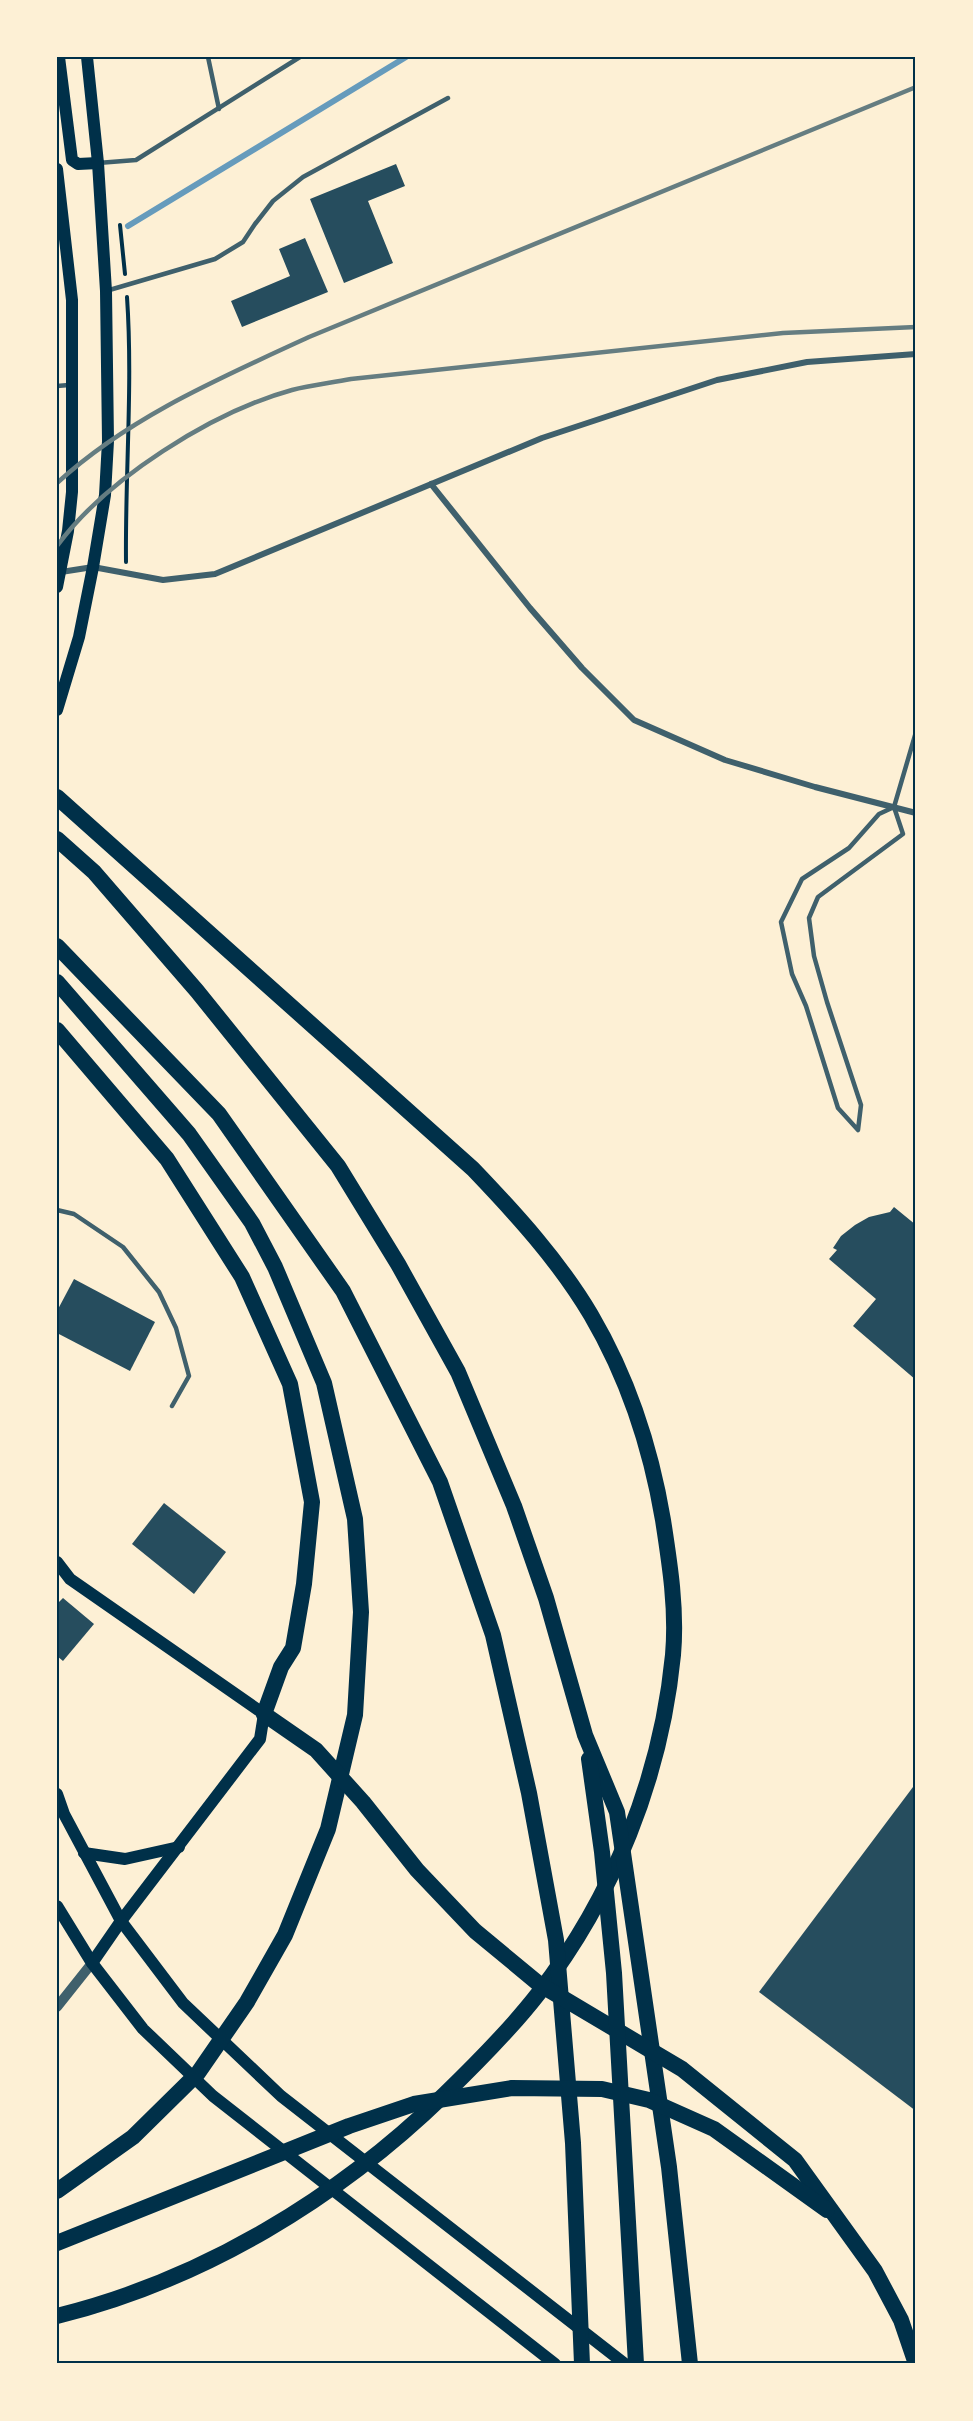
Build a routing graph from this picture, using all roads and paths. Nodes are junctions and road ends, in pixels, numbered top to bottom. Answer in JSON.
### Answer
{"nodes":[{"id":1,"x":59,"y":57,"type":"edge"},
{"id":2,"x":87,"y":57,"type":"edge"},
{"id":3,"x":208,"y":57,"type":"edge"},
{"id":4,"x":300,"y":57,"type":"edge"},
{"id":5,"x":448,"y":98,"type":"dead end"},
{"id":6,"x":219,"y":109,"type":"junction"},
{"id":7,"x":98,"y":163,"type":"junction"},
{"id":8,"x":57,"y":169,"type":"edge"},
{"id":9,"x":106,"y":291,"type":"junction"},
{"id":10,"x":916,"y":354,"type":"edge"},
{"id":11,"x":72,"y":384,"type":"junction"},
{"id":12,"x":57,"y":386,"type":"edge"},
{"id":13,"x":431,"y":484,"type":"junction"},
{"id":14,"x":93,"y":567,"type":"junction"},
{"id":15,"x":61,"y":572,"type":"junction"},
{"id":16,"x":57,"y":587,"type":"edge"},
{"id":17,"x":57,"y":710,"type":"edge"},
{"id":18,"x":916,"y":732,"type":"edge"},
{"id":19,"x":57,"y":797,"type":"edge"},
{"id":20,"x":894,"y":807,"type":"junction"},
{"id":21,"x":916,"y":813,"type":"edge"},
{"id":22,"x":57,"y":838,"type":"edge"},
{"id":23,"x":63,"y":951,"type":"edge"},
{"id":24,"x":57,"y":982,"type":"edge"},
{"id":25,"x":59,"y":1031,"type":"edge"},
{"id":26,"x":57,"y":1210,"type":"edge"},
{"id":27,"x":172,"y":1406,"type":"dead end"},
{"id":28,"x":57,"y":1562,"type":"edge"},
{"id":29,"x":264,"y":1714,"type":"junction"},
{"id":30,"x":585,"y":1735,"type":"junction"},
{"id":31,"x":57,"y":1794,"type":"edge"},
{"id":32,"x":179,"y":1847,"type":"junction"},
{"id":33,"x":84,"y":1853,"type":"junction"},
{"id":34,"x":57,"y":1906,"type":"edge"},
{"id":35,"x":121,"y":1921,"type":"junction"},
{"id":36,"x":92,"y":1963,"type":"junction"},
{"id":37,"x":57,"y":2007,"type":"edge"},
{"id":38,"x":57,"y":2191,"type":"edge"},
{"id":39,"x":837,"y":2217,"type":"junction"},
{"id":40,"x":57,"y":2243,"type":"edge"},
{"id":41,"x":57,"y":2316,"type":"edge"},
{"id":42,"x":689,"y":2356,"type":"edge"},
{"id":43,"x":555,"y":2364,"type":"edge"},
{"id":44,"x":581,"y":2364,"type":"edge"},
{"id":45,"x":625,"y":2364,"type":"edge"},
{"id":46,"x":636,"y":2364,"type":"edge"},
{"id":47,"x":916,"y":2364,"type":"edge"}],
"edges":[{"from":1,"to":7,"type":"main road"},
{"from":2,"to":7,"type":"main road"},
{"from":3,"to":6,"type":"lane"},
{"from":4,"to":6,"type":"lane"},
{"from":5,"to":9,"type":"lane"},
{"from":6,"to":7,"type":"lane"},
{"from":7,"to":9,"type":"main road"},
{"from":8,"to":11,"type":"main road"},
{"from":9,"to":14,"type":"main road"},
{"from":10,"to":13,"type":"street"},
{"from":11,"to":12,"type":"lane"},
{"from":11,"to":15,"type":"main road"},
{"from":13,"to":14,"type":"street"},
{"from":13,"to":20,"type":"street"},
{"from":14,"to":15,"type":"street"},
{"from":14,"to":17,"type":"main road"},
{"from":15,"to":16,"type":"main road"},
{"from":18,"to":20,"type":"lane"},
{"from":19,"to":41,"type":"highway"},
{"from":20,"to":20,"type":"lane"},
{"from":20,"to":21,"type":"street"},
{"from":22,"to":30,"type":"highway"},
{"from":23,"to":44,"type":"highway"},
{"from":24,"to":38,"type":"highway"},
{"from":25,"to":29,"type":"highway"},
{"from":26,"to":27,"type":"lane"},
{"from":28,"to":29,"type":"main road"},
{"from":29,"to":32,"type":"main road"},
{"from":29,"to":39,"type":"highway"},
{"from":30,"to":42,"type":"highway"},
{"from":30,"to":46,"type":"highway"},
{"from":31,"to":33,"type":"main road"},
{"from":32,"to":33,"type":"main road"},
{"from":32,"to":35,"type":"main road"},
{"from":33,"to":35,"type":"main road"},
{"from":34,"to":36,"type":"main road"},
{"from":35,"to":36,"type":"main road"},
{"from":35,"to":45,"type":"main road"},
{"from":36,"to":37,"type":"street"},
{"from":36,"to":43,"type":"main road"},
{"from":39,"to":40,"type":"highway"},
{"from":39,"to":47,"type":"highway"}]}
